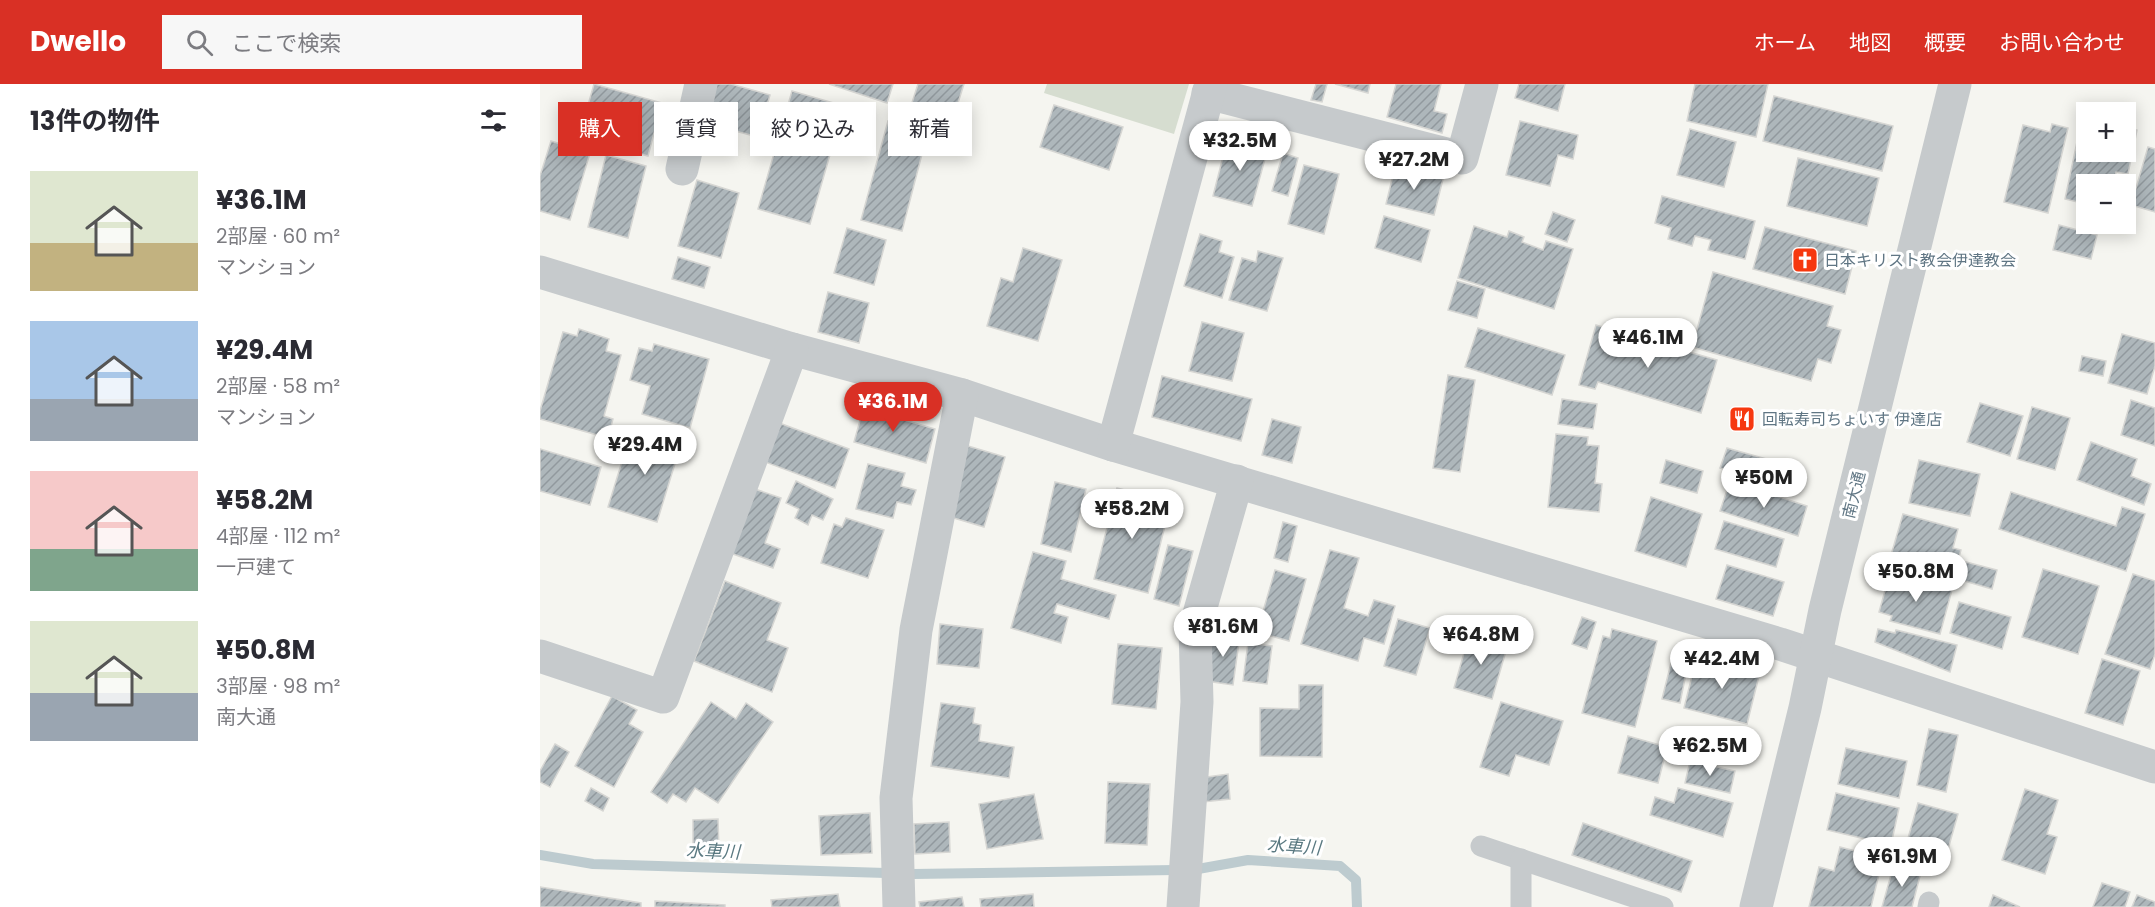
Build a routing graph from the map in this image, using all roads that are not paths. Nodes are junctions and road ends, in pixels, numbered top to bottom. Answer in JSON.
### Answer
{"nodes":[{"id":1,"x":701,"y":84,"type":"edge"},
{"id":2,"x":1482,"y":84,"type":"edge"},
{"id":3,"x":1955,"y":84,"type":"edge"},
{"id":4,"x":1209,"y":89,"type":"edge"},
{"id":5,"x":682,"y":170,"type":"dead end"},
{"id":6,"x":540,"y":272,"type":"edge"},
{"id":7,"x":792,"y":349,"type":"junction"},
{"id":8,"x":962,"y":395,"type":"junction"},
{"id":9,"x":1113,"y":445,"type":"junction"},
{"id":10,"x":1237,"y":481,"type":"junction"},
{"id":11,"x":540,"y":656,"type":"edge"},
{"id":12,"x":1816,"y":656,"type":"junction"},
{"id":13,"x":2155,"y":767,"type":"edge"},
{"id":14,"x":1481,"y":846,"type":"dead end"},
{"id":15,"x":1521,"y":859,"type":"junction"},
{"id":16,"x":899,"y":907,"type":"edge"},
{"id":17,"x":1183,"y":907,"type":"edge"},
{"id":18,"x":1521,"y":907,"type":"edge"},
{"id":19,"x":1663,"y":907,"type":"edge"},
{"id":20,"x":1756,"y":907,"type":"edge"}],
"edges":[{"from":1,"to":5,"type":"street"},
{"from":2,"to":4,"type":"street"},
{"from":3,"to":12,"type":"street","name":"南大通"},
{"from":4,"to":9,"type":"street"},
{"from":6,"to":7,"type":"street"},
{"from":7,"to":8,"type":"street"},
{"from":7,"to":11,"type":"street"},
{"from":8,"to":9,"type":"street"},
{"from":8,"to":16,"type":"street"},
{"from":9,"to":10,"type":"street"},
{"from":10,"to":12,"type":"street"},
{"from":10,"to":17,"type":"street"},
{"from":12,"to":13,"type":"street"},
{"from":12,"to":20,"type":"street","name":"南大通"},
{"from":14,"to":15,"type":"lane"},
{"from":15,"to":18,"type":"lane"},
{"from":15,"to":19,"type":"lane"}]}
